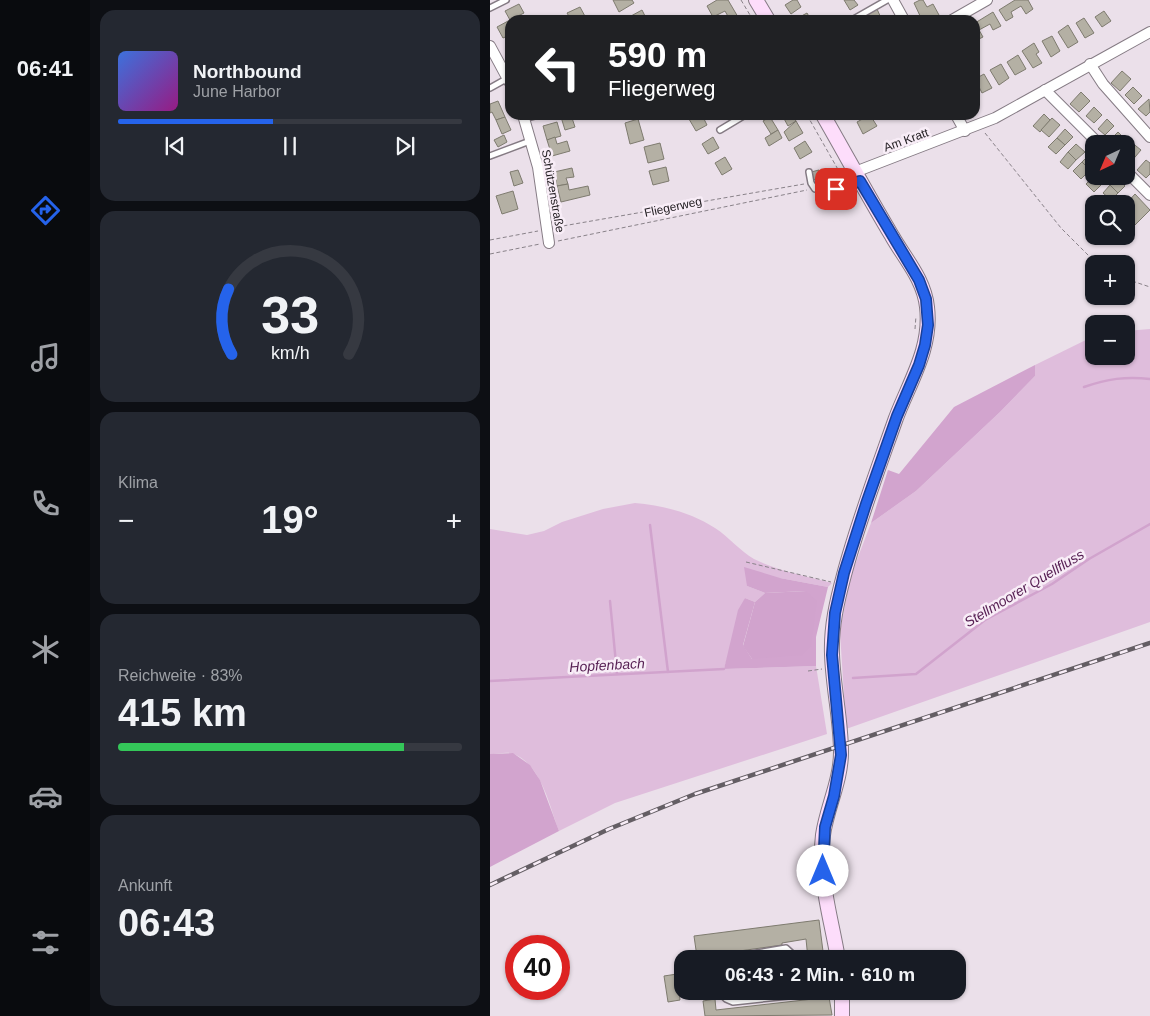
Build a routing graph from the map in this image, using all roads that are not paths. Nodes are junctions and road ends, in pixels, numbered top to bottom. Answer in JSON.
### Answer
{"nodes":[{"id":1,"x":506,"y":0,"type":"edge"},
{"id":2,"x":756,"y":0,"type":"edge"},
{"id":3,"x":887,"y":0,"type":"edge"},
{"id":4,"x":893,"y":0,"type":"edge"},
{"id":5,"x":987,"y":0,"type":"edge"},
{"id":6,"x":490,"y":8,"type":"edge"},
{"id":7,"x":765,"y":15,"type":"edge"},
{"id":8,"x":861,"y":15,"type":"edge"},
{"id":9,"x":901,"y":15,"type":"edge"},
{"id":10,"x":961,"y":15,"type":"edge"},
{"id":11,"x":1150,"y":32,"type":"edge"},
{"id":12,"x":490,"y":46,"type":"edge"},
{"id":13,"x":1090,"y":64,"type":"junction"},
{"id":14,"x":505,"y":74,"type":"edge"},
{"id":15,"x":505,"y":82,"type":"edge"},
{"id":16,"x":490,"y":88,"type":"edge"},
{"id":17,"x":1045,"y":90,"type":"junction"},
{"id":18,"x":525,"y":120,"type":"edge"},
{"id":19,"x":737,"y":120,"type":"edge"},
{"id":20,"x":826,"y":120,"type":"edge"},
{"id":21,"x":958,"y":120,"type":"edge"},
{"id":22,"x":720,"y":130,"type":"dead end"},
{"id":23,"x":964,"y":131,"type":"junction"},
{"id":24,"x":1090,"y":135,"type":"edge"},
{"id":25,"x":1150,"y":137,"type":"edge"},
{"id":26,"x":531,"y":141,"type":"junction"},
{"id":27,"x":490,"y":156,"type":"edge"},
{"id":28,"x":809,"y":172,"type":"dead end"},
{"id":29,"x":858,"y":176,"type":"junction"},
{"id":30,"x":1135,"y":180,"type":"edge"},
{"id":31,"x":1150,"y":195,"type":"edge"},
{"id":32,"x":549,"y":243,"type":"road end"},
{"id":33,"x":774,"y":950,"type":"edge"},
{"id":34,"x":788,"y":950,"type":"edge"},
{"id":35,"x":836,"y":950,"type":"edge"},
{"id":36,"x":728,"y":1000,"type":"edge"},
{"id":37,"x":751,"y":1000,"type":"edge"},
{"id":38,"x":842,"y":1000,"type":"edge"},
{"id":39,"x":842,"y":1016,"type":"edge"}],
"edges":[{"from":1,"to":6,"type":"lane"},
{"from":2,"to":7,"type":"street"},
{"from":3,"to":8,"type":"lane"},
{"from":4,"to":9,"type":"street"},
{"from":5,"to":10,"type":"street"},
{"from":11,"to":13,"type":"street","name":"Am Kratt"},
{"from":12,"to":14,"type":"street"},
{"from":13,"to":17,"type":"street","name":"Am Kratt"},
{"from":13,"to":25,"type":"street"},
{"from":15,"to":16,"type":"lane"},
{"from":17,"to":23,"type":"street","name":"Am Kratt"},
{"from":17,"to":24,"type":"street"},
{"from":18,"to":26,"type":"street","name":"Schützenstraße"},
{"from":19,"to":22,"type":"lane"},
{"from":20,"to":29,"type":"street"},
{"from":21,"to":23,"type":"street"},
{"from":23,"to":29,"type":"street","name":"Am Kratt"},
{"from":26,"to":27,"type":"lane"},
{"from":26,"to":32,"type":"street","name":"Schützenstraße"},
{"from":28,"to":29,"type":"lane"},
{"from":29,"to":35,"type":"street"},
{"from":30,"to":31,"type":"street"},
{"from":33,"to":34,"type":"lane"},
{"from":36,"to":37,"type":"lane"},
{"from":38,"to":39,"type":"street"}]}
